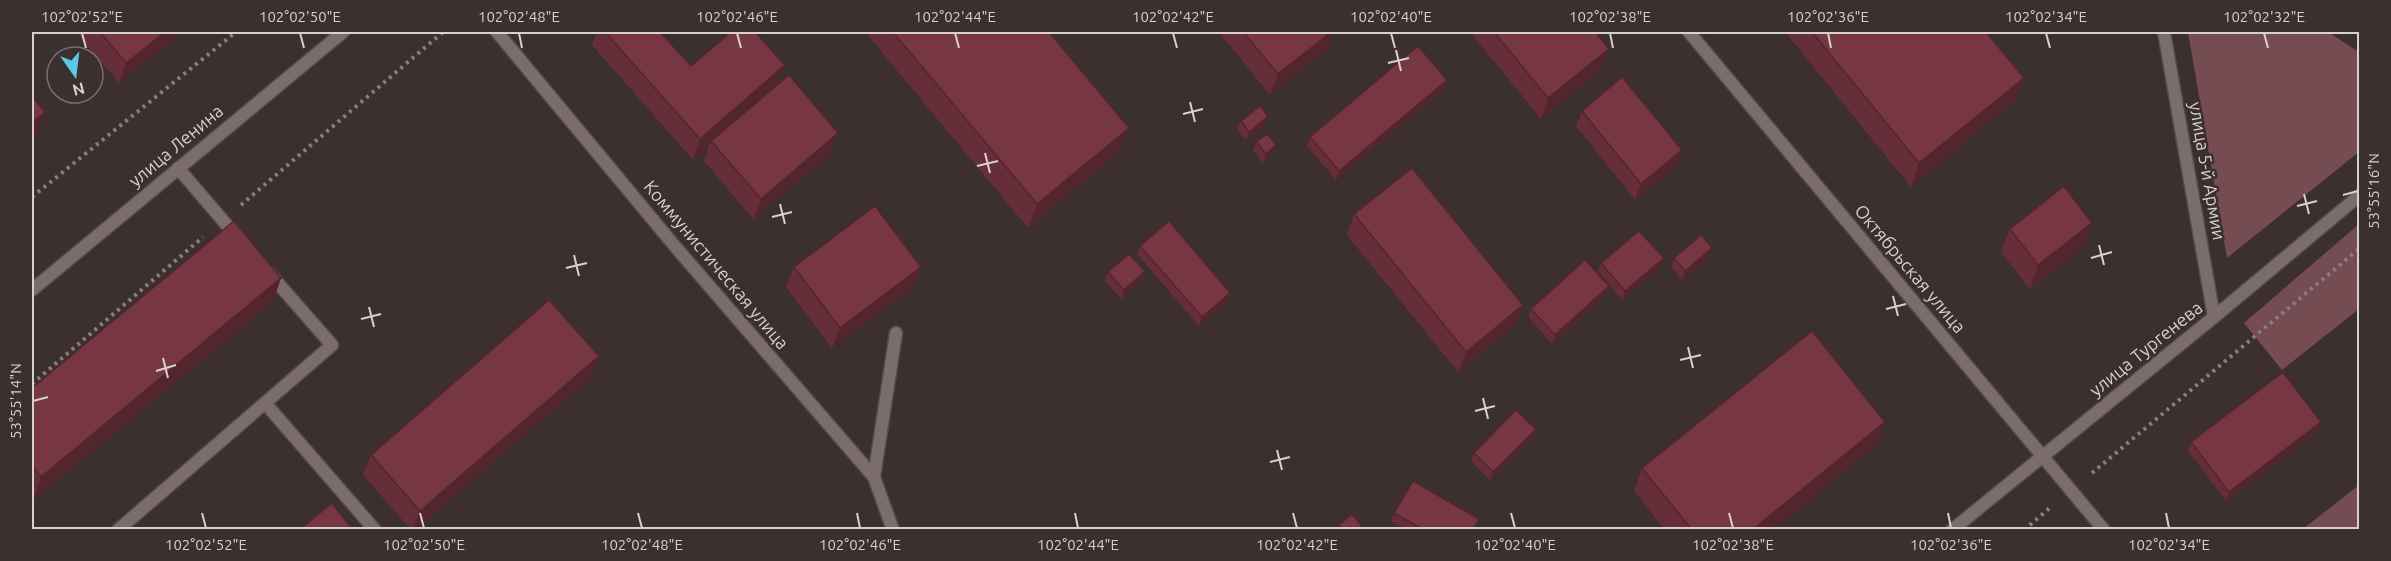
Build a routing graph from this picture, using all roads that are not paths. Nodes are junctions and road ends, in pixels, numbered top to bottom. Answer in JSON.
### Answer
{"nodes":[{"id":1,"x":343,"y":32,"type":"edge"},
{"id":2,"x":497,"y":32,"type":"edge"},
{"id":3,"x":1689,"y":32,"type":"edge"},
{"id":4,"x":2164,"y":32,"type":"edge"},
{"id":5,"x":178,"y":168,"type":"junction"},
{"id":6,"x":2360,"y":195,"type":"edge"},
{"id":7,"x":246,"y":247,"type":"edge"},
{"id":8,"x":262,"y":265,"type":"edge"},
{"id":9,"x":32,"y":290,"type":"edge"},
{"id":10,"x":2214,"y":317,"type":"junction"},
{"id":11,"x":896,"y":333,"type":"dead end"},
{"id":12,"x":265,"y":403,"type":"junction"},
{"id":13,"x":2042,"y":456,"type":"junction"},
{"id":14,"x":874,"y":477,"type":"junction"},
{"id":15,"x":118,"y":530,"type":"edge"},
{"id":16,"x":375,"y":530,"type":"edge"},
{"id":17,"x":893,"y":530,"type":"edge"},
{"id":18,"x":1952,"y":530,"type":"edge"},
{"id":19,"x":2104,"y":530,"type":"edge"}],
"edges":[{"from":1,"to":5,"type":"street","name":"улица Ленина"},
{"from":2,"to":14,"type":"street","name":"Коммунистическая улица"},
{"from":3,"to":13,"type":"street","name":"Октябрьская улица"},
{"from":4,"to":10,"type":"street","name":"улица 5-й Армии"},
{"from":5,"to":7,"type":"street"},
{"from":5,"to":9,"type":"street","name":"улица Ленина"},
{"from":6,"to":10,"type":"street","name":"улица Тургенева"},
{"from":8,"to":12,"type":"street"},
{"from":10,"to":13,"type":"street","name":"улица Тургенева"},
{"from":11,"to":14,"type":"street"},
{"from":12,"to":15,"type":"street"},
{"from":12,"to":16,"type":"street"},
{"from":13,"to":18,"type":"street","name":"улица Тургенева"},
{"from":13,"to":19,"type":"street","name":"Октябрьская улица"},
{"from":14,"to":17,"type":"street","name":"Коммунистическая улица"}]}
